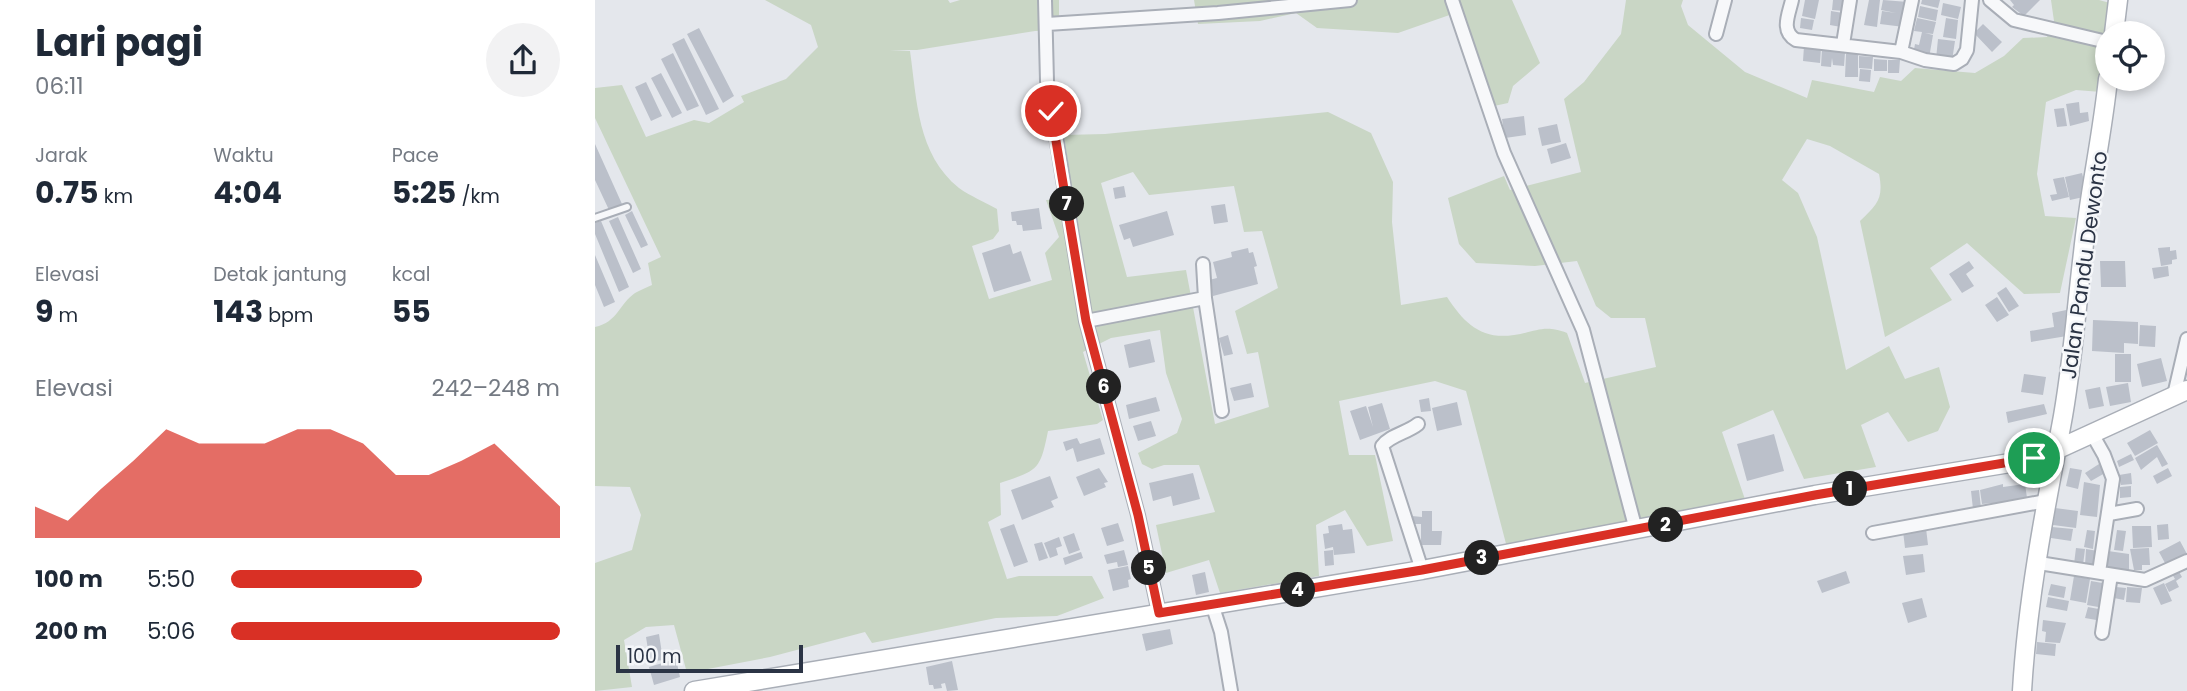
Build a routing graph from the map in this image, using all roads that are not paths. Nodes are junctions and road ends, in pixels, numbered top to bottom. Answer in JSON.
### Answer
{"nodes":[{"id":1,"x":1045,"y":0,"type":"edge"},
{"id":2,"x":1350,"y":0,"type":"edge"},
{"id":3,"x":1452,"y":0,"type":"edge"},
{"id":4,"x":1725,"y":0,"type":"edge"},
{"id":5,"x":1792,"y":0,"type":"edge"},
{"id":6,"x":1850,"y":0,"type":"edge"},
{"id":7,"x":1912,"y":0,"type":"edge"},
{"id":8,"x":1972,"y":0,"type":"edge"},
{"id":9,"x":1990,"y":0,"type":"edge"},
{"id":10,"x":2118,"y":0,"type":"edge"},
{"id":11,"x":2115,"y":21,"type":"edge"},
{"id":12,"x":1047,"y":24,"type":"junction"},
{"id":13,"x":1716,"y":34,"type":"dead end"},
{"id":14,"x":2095,"y":39,"type":"edge"},
{"id":15,"x":1843,"y":44,"type":"junction"},
{"id":16,"x":1901,"y":52,"type":"junction"},
{"id":17,"x":2106,"y":91,"type":"edge"},
{"id":18,"x":627,"y":207,"type":"dead end"},
{"id":19,"x":595,"y":218,"type":"edge"},
{"id":20,"x":1203,"y":264,"type":"dead end"},
{"id":21,"x":1205,"y":298,"type":"junction"},
{"id":22,"x":1086,"y":321,"type":"junction"},
{"id":23,"x":2187,"y":339,"type":"edge"},
{"id":24,"x":2181,"y":393,"type":"edge"},
{"id":25,"x":1222,"y":411,"type":"dead end"},
{"id":26,"x":1418,"y":424,"type":"dead end"},
{"id":27,"x":2091,"y":432,"type":"junction"},
{"id":28,"x":2056,"y":450,"type":"junction"},
{"id":29,"x":2046,"y":501,"type":"junction"},
{"id":30,"x":2137,"y":509,"type":"dead end"},
{"id":31,"x":2109,"y":514,"type":"junction"},
{"id":32,"x":1636,"y":530,"type":"junction"},
{"id":33,"x":1873,"y":533,"type":"dead end"},
{"id":34,"x":2187,"y":561,"type":"edge"},
{"id":35,"x":2039,"y":563,"type":"junction"},
{"id":36,"x":1422,"y":570,"type":"junction"},
{"id":37,"x":2105,"y":573,"type":"junction"},
{"id":38,"x":1212,"y":604,"type":"junction"},
{"id":39,"x":1159,"y":613,"type":"junction"},
{"id":40,"x":2102,"y":633,"type":"dead end"},
{"id":41,"x":694,"y":691,"type":"edge"},
{"id":42,"x":1231,"y":691,"type":"edge"},
{"id":43,"x":2022,"y":691,"type":"edge"}],
"edges":[{"from":1,"to":12,"type":"street"},
{"from":2,"to":12,"type":"street"},
{"from":3,"to":32,"type":"street"},
{"from":4,"to":13,"type":"street"},
{"from":5,"to":15,"type":"street"},
{"from":6,"to":15,"type":"street"},
{"from":7,"to":16,"type":"street"},
{"from":8,"to":16,"type":"street"},
{"from":9,"to":14,"type":"street"},
{"from":10,"to":11,"type":"street"},
{"from":12,"to":22,"type":"street"},
{"from":15,"to":16,"type":"street"},
{"from":17,"to":28,"type":"street","name":"Jalan Pandu Dewonto"},
{"from":18,"to":19,"type":"lane"},
{"from":20,"to":21,"type":"street"},
{"from":21,"to":22,"type":"street"},
{"from":21,"to":25,"type":"street"},
{"from":22,"to":39,"type":"street"},
{"from":23,"to":24,"type":"street"},
{"from":24,"to":27,"type":"street"},
{"from":26,"to":36,"type":"street"},
{"from":27,"to":28,"type":"street"},
{"from":27,"to":31,"type":"street"},
{"from":28,"to":29,"type":"street","name":"Jalan Pandu Dewonto"},
{"from":28,"to":32,"type":"street"},
{"from":29,"to":33,"type":"street"},
{"from":29,"to":35,"type":"street","name":"Jalan Pandu Dewonto"},
{"from":30,"to":31,"type":"street"},
{"from":31,"to":37,"type":"street"},
{"from":32,"to":36,"type":"street"},
{"from":34,"to":37,"type":"street"},
{"from":35,"to":37,"type":"street"},
{"from":35,"to":43,"type":"street","name":"Jalan Pandu Dewonto"},
{"from":36,"to":38,"type":"street"},
{"from":37,"to":40,"type":"street"},
{"from":38,"to":39,"type":"street"},
{"from":38,"to":42,"type":"street"},
{"from":39,"to":41,"type":"street"}]}
